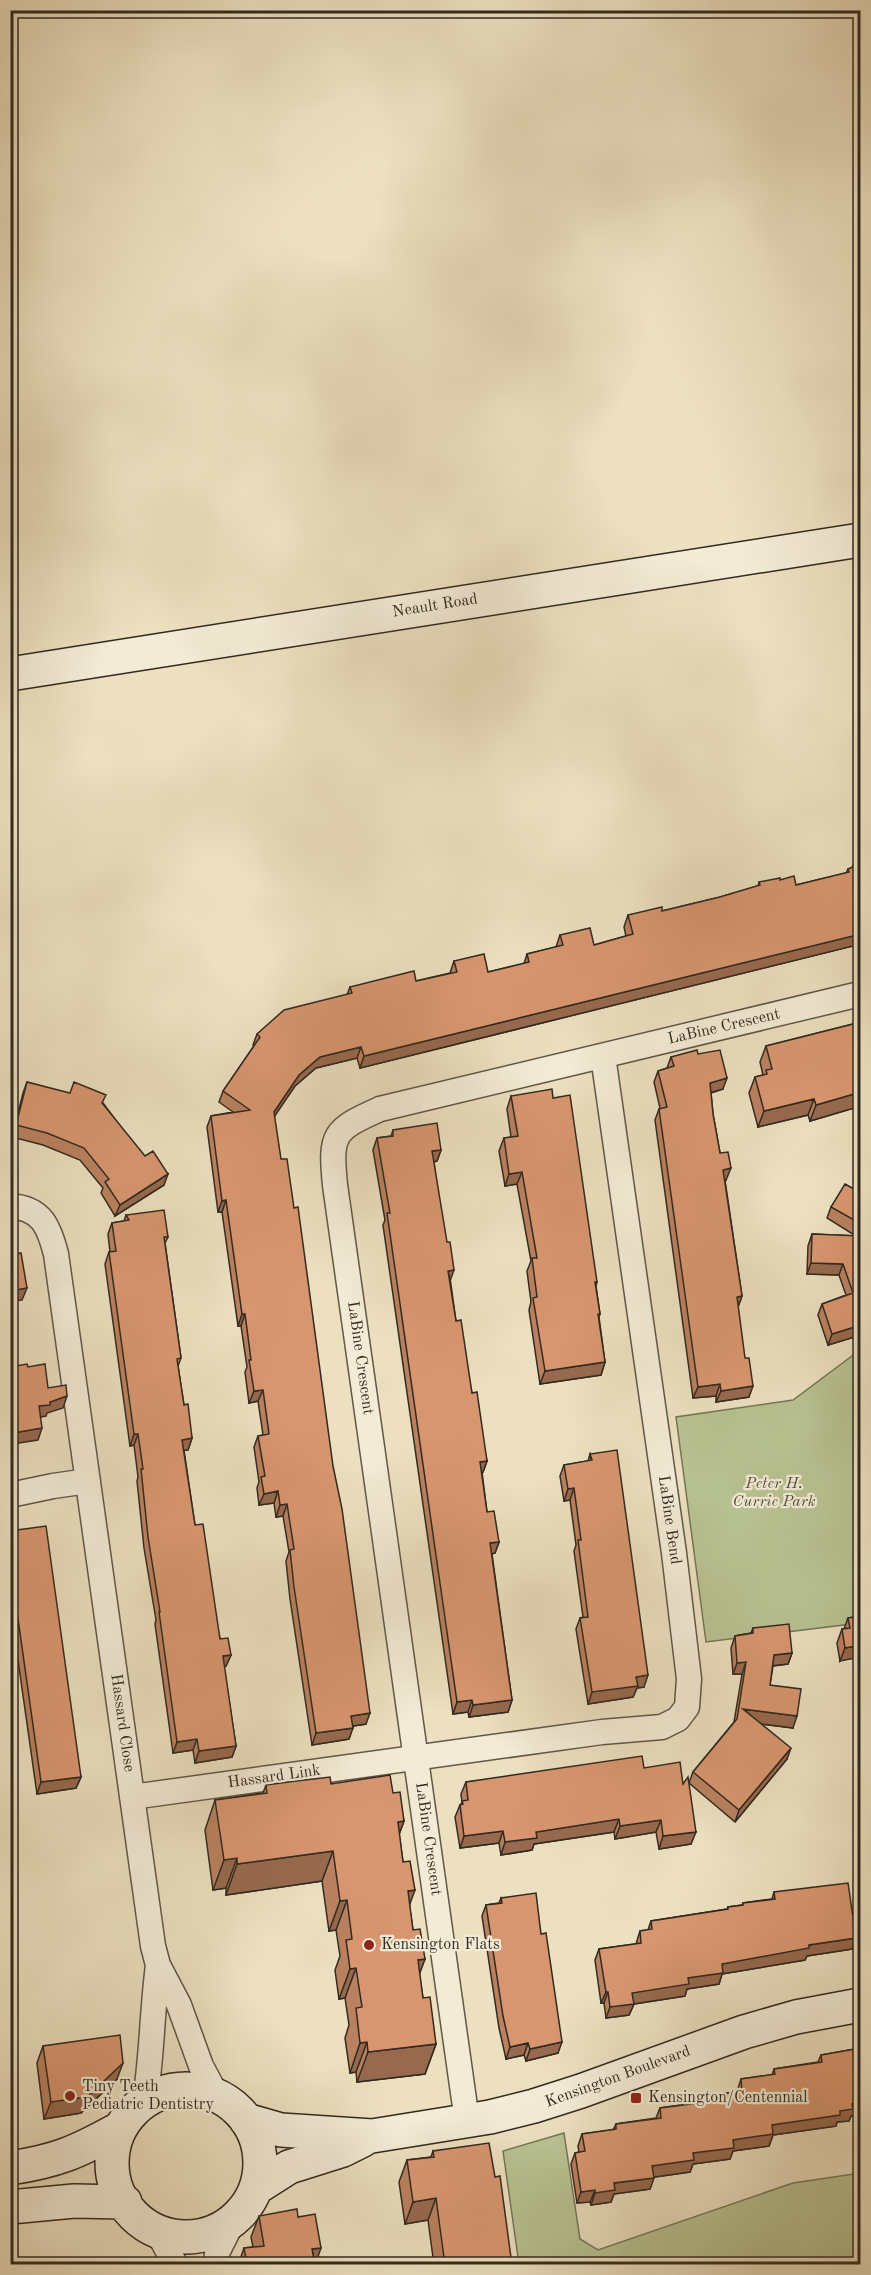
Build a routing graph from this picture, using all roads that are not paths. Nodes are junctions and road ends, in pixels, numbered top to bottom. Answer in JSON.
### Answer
{"nodes":[{"id":1,"x":861,"y":540,"type":"edge"},
{"id":2,"x":10,"y":674,"type":"edge"},
{"id":3,"x":861,"y":994,"type":"edge"},
{"id":4,"x":603,"y":1056,"type":"junction"},
{"id":5,"x":10,"y":1206,"type":"edge"},
{"id":6,"x":88,"y":1481,"type":"junction"},
{"id":7,"x":10,"y":1495,"type":"edge"},
{"id":8,"x":417,"y":1758,"type":"junction"},
{"id":9,"x":132,"y":1797,"type":"junction"},
{"id":10,"x":158,"y":1965,"type":"junction"},
{"id":11,"x":861,"y":2005,"type":"edge"},
{"id":12,"x":217,"y":2096,"type":"junction"},
{"id":13,"x":145,"y":2101,"type":"junction"},
{"id":14,"x":246,"y":2120,"type":"junction"},
{"id":15,"x":467,"y":2121,"type":"junction"},
{"id":16,"x":117,"y":2130,"type":"junction"},
{"id":17,"x":372,"y":2136,"type":"junction"},
{"id":18,"x":10,"y":2168,"type":"edge"},
{"id":19,"x":256,"y":2188,"type":"junction"},
{"id":20,"x":125,"y":2202,"type":"junction"},
{"id":21,"x":10,"y":2206,"type":"edge"},
{"id":22,"x":233,"y":2221,"type":"junction"},
{"id":23,"x":157,"y":2231,"type":"junction"},
{"id":24,"x":175,"y":2265,"type":"edge"},
{"id":25,"x":216,"y":2265,"type":"edge"}],
"edges":[{"from":1,"to":2,"type":"main road","name":"Neault Road"},
{"from":3,"to":4,"type":"street","name":"LaBine Crescent"},
{"from":4,"to":8,"type":"street","name":"LaBine Crescent"},
{"from":4,"to":8,"type":"street","name":"LaBine Bend"},
{"from":5,"to":6,"type":"street","name":"Hassard Close"},
{"from":6,"to":7,"type":"street"},
{"from":6,"to":9,"type":"street","name":"Hassard Close"},
{"from":8,"to":9,"type":"street","name":"Hassard Link"},
{"from":8,"to":15,"type":"street","name":"LaBine Crescent"},
{"from":9,"to":10,"type":"street","name":"Hassard Close"},
{"from":10,"to":12,"type":"street","name":"Hassard Close"},
{"from":10,"to":13,"type":"street","name":"Hassard Close"},
{"from":11,"to":15,"type":"main road","name":"Kensington Boulevard"},
{"from":12,"to":13,"type":"main road"},
{"from":12,"to":14,"type":"main road"},
{"from":13,"to":16,"type":"main road"},
{"from":14,"to":17,"type":"main road","name":"Kensington Boulevard"},
{"from":14,"to":19,"type":"main road"},
{"from":15,"to":17,"type":"main road","name":"Kensington Boulevard"},
{"from":16,"to":18,"type":"main road"},
{"from":16,"to":20,"type":"main road"},
{"from":17,"to":19,"type":"main road","name":"Kensington Boulevard"},
{"from":19,"to":22,"type":"main road"},
{"from":20,"to":21,"type":"main road"},
{"from":20,"to":23,"type":"main road"},
{"from":22,"to":23,"type":"main road"},
{"from":22,"to":25,"type":"street"},
{"from":23,"to":24,"type":"street"}]}
